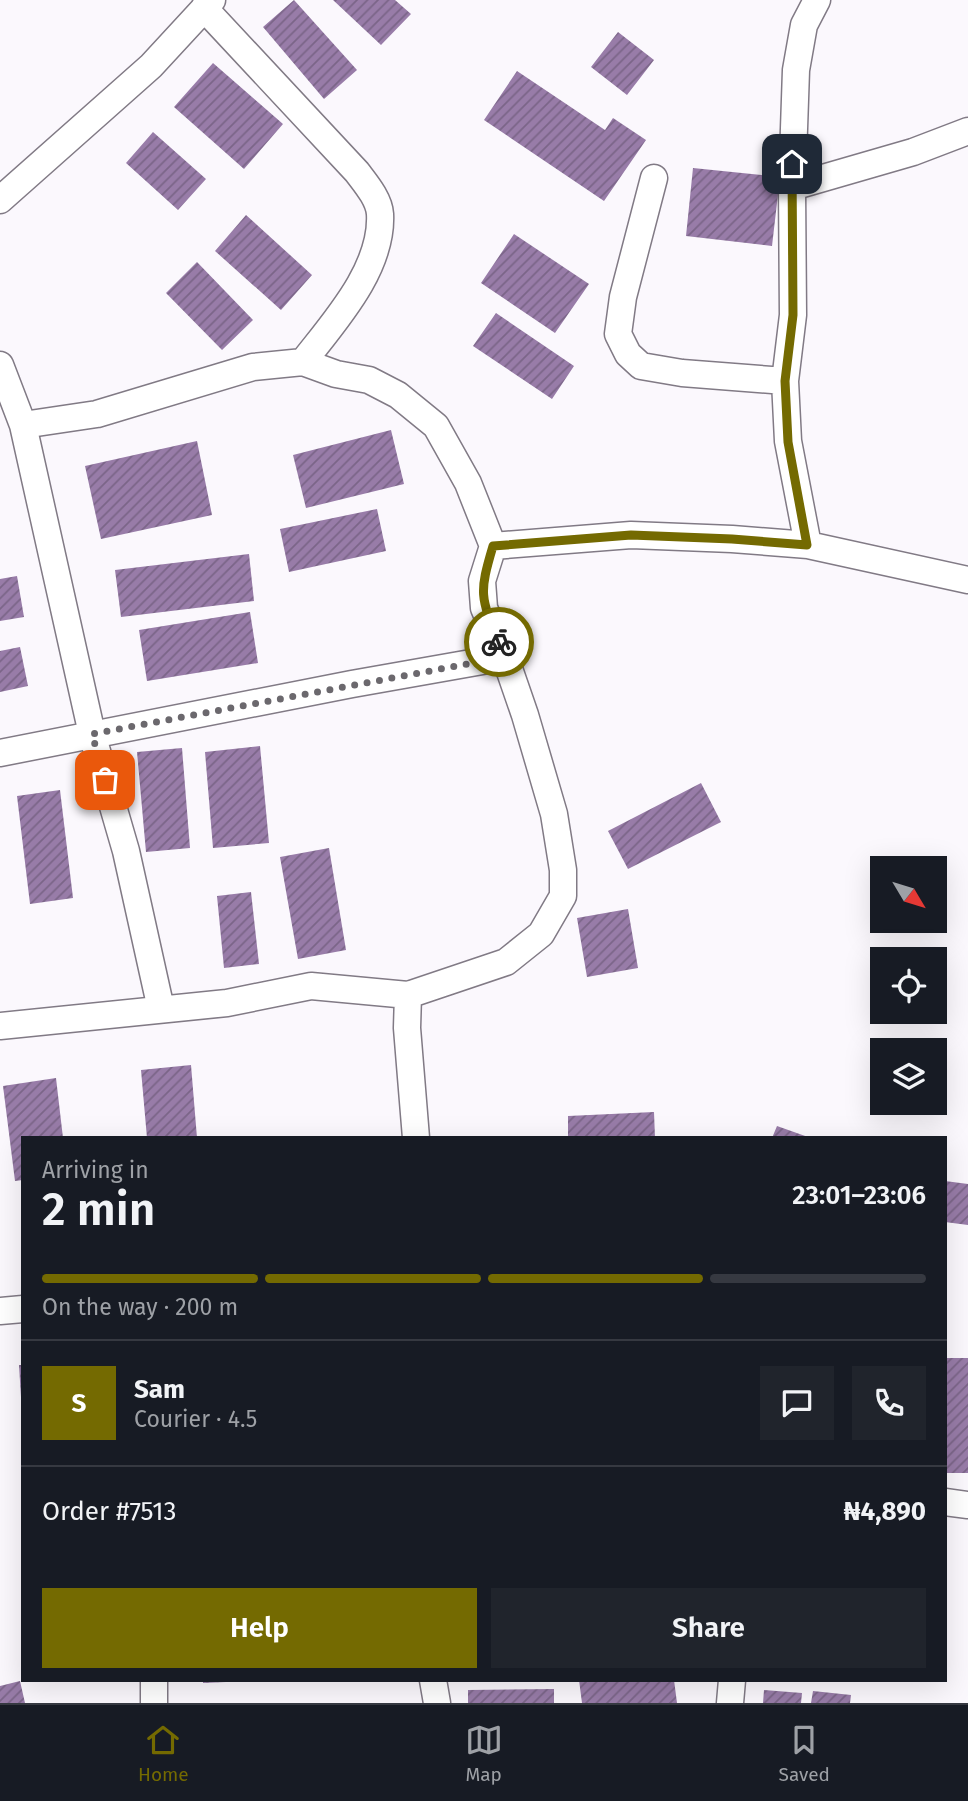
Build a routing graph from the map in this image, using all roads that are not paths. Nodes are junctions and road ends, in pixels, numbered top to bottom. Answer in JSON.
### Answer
{"nodes":[{"id":1,"x":817,"y":0,"type":"edge"},
{"id":2,"x":208,"y":4,"type":"edge"},
{"id":3,"x":968,"y":131,"type":"edge"},
{"id":4,"x":654,"y":178,"type":"dead end"},
{"id":5,"x":792,"y":187,"type":"junction"},
{"id":6,"x":0,"y":200,"type":"edge"},
{"id":7,"x":303,"y":362,"type":"junction"},
{"id":8,"x":0,"y":365,"type":"edge"},
{"id":9,"x":785,"y":381,"type":"junction"},
{"id":10,"x":23,"y":425,"type":"junction"},
{"id":11,"x":807,"y":545,"type":"junction"},
{"id":12,"x":493,"y":546,"type":"junction"},
{"id":13,"x":968,"y":579,"type":"edge"},
{"id":14,"x":505,"y":657,"type":"junction"},
{"id":15,"x":92,"y":734,"type":"junction"},
{"id":16,"x":0,"y":753,"type":"edge"},
{"id":17,"x":408,"y":995,"type":"junction"},
{"id":18,"x":161,"y":1009,"type":"junction"},
{"id":19,"x":0,"y":1026,"type":"edge"},
{"id":20,"x":415,"y":1136,"type":"edge"},
{"id":21,"x":21,"y":1309,"type":"edge"},
{"id":22,"x":0,"y":1311,"type":"edge"},
{"id":23,"x":947,"y":1502,"type":"edge"},
{"id":24,"x":968,"y":1505,"type":"edge"},
{"id":25,"x":154,"y":1682,"type":"edge"},
{"id":26,"x":433,"y":1682,"type":"edge"},
{"id":27,"x":732,"y":1682,"type":"edge"},
{"id":28,"x":154,"y":1703,"type":"edge"},
{"id":29,"x":437,"y":1703,"type":"edge"},
{"id":30,"x":730,"y":1703,"type":"edge"}],
"edges":[{"from":1,"to":5,"type":"street"},
{"from":2,"to":6,"type":"street"},
{"from":2,"to":7,"type":"street"},
{"from":3,"to":5,"type":"street"},
{"from":4,"to":9,"type":"street"},
{"from":5,"to":9,"type":"street"},
{"from":7,"to":10,"type":"street"},
{"from":7,"to":12,"type":"street"},
{"from":8,"to":10,"type":"street"},
{"from":9,"to":11,"type":"street"},
{"from":10,"to":15,"type":"street"},
{"from":11,"to":12,"type":"street"},
{"from":11,"to":13,"type":"street"},
{"from":12,"to":14,"type":"street"},
{"from":14,"to":15,"type":"street"},
{"from":14,"to":17,"type":"street"},
{"from":15,"to":16,"type":"street"},
{"from":15,"to":18,"type":"street"},
{"from":17,"to":18,"type":"street"},
{"from":17,"to":20,"type":"street"},
{"from":18,"to":19,"type":"street"},
{"from":21,"to":22,"type":"street"},
{"from":23,"to":24,"type":"street"},
{"from":25,"to":28,"type":"street"},
{"from":26,"to":29,"type":"street"},
{"from":27,"to":30,"type":"street"}]}
